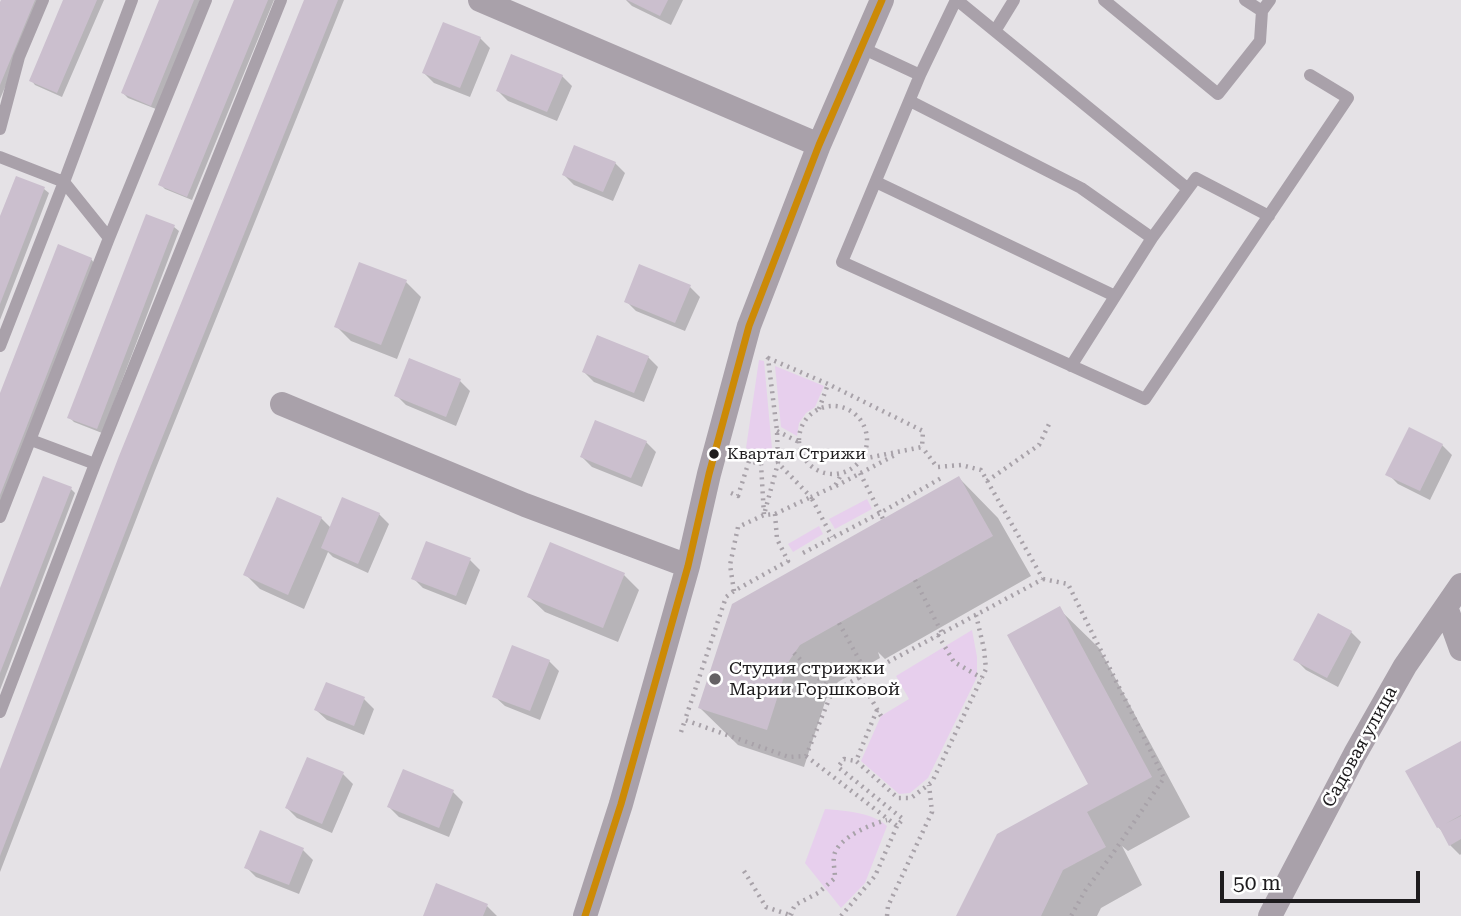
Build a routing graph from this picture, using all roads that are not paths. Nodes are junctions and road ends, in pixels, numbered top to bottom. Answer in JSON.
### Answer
{"nodes":[{"id":1,"x":43,"y":0,"type":"edge"},
{"id":2,"x":132,"y":0,"type":"edge"},
{"id":3,"x":206,"y":0,"type":"edge"},
{"id":4,"x":281,"y":0,"type":"edge"},
{"id":5,"x":480,"y":0,"type":"edge"},
{"id":6,"x":882,"y":0,"type":"edge"},
{"id":7,"x":956,"y":0,"type":"edge"},
{"id":8,"x":1014,"y":0,"type":"edge"},
{"id":9,"x":1104,"y":0,"type":"edge"},
{"id":10,"x":1245,"y":0,"type":"edge"},
{"id":11,"x":1270,"y":0,"type":"edge"},
{"id":12,"x":1262,"y":11,"type":"junction"},
{"id":13,"x":995,"y":32,"type":"junction"},
{"id":14,"x":862,"y":48,"type":"junction"},
{"id":15,"x":920,"y":75,"type":"junction"},
{"id":16,"x":1311,"y":75,"type":"dead end"},
{"id":17,"x":910,"y":101,"type":"junction"},
{"id":18,"x":0,"y":129,"type":"edge"},
{"id":19,"x":819,"y":145,"type":"junction"},
{"id":20,"x":0,"y":158,"type":"edge"},
{"id":21,"x":64,"y":182,"type":"junction"},
{"id":22,"x":876,"y":182,"type":"junction"},
{"id":23,"x":1188,"y":189,"type":"junction"},
{"id":24,"x":1269,"y":216,"type":"junction"},
{"id":25,"x":109,"y":238,"type":"junction"},
{"id":26,"x":1152,"y":238,"type":"junction"},
{"id":27,"x":1115,"y":296,"type":"junction"},
{"id":28,"x":0,"y":346,"type":"edge"},
{"id":29,"x":1071,"y":366,"type":"junction"},
{"id":30,"x":282,"y":404,"type":"dead end"},
{"id":31,"x":30,"y":440,"type":"junction"},
{"id":32,"x":95,"y":464,"type":"junction"},
{"id":33,"x":0,"y":517,"type":"edge"},
{"id":34,"x":688,"y":566,"type":"junction"},
{"id":35,"x":1461,"y":585,"type":"edge"},
{"id":36,"x":1446,"y":607,"type":"junction"},
{"id":37,"x":1461,"y":649,"type":"edge"},
{"id":38,"x":0,"y":712,"type":"edge"},
{"id":39,"x":585,"y":916,"type":"edge"},
{"id":40,"x":1270,"y":916,"type":"edge"}],
"edges":[{"from":1,"to":18,"type":"lane"},
{"from":2,"to":21,"type":"lane"},
{"from":3,"to":25,"type":"lane"},
{"from":4,"to":32,"type":"lane"},
{"from":5,"to":19,"type":"street"},
{"from":6,"to":14,"type":"street"},
{"from":7,"to":13,"type":"lane"},
{"from":7,"to":15,"type":"lane"},
{"from":8,"to":13,"type":"lane"},
{"from":9,"to":12,"type":"lane"},
{"from":10,"to":12,"type":"lane"},
{"from":11,"to":12,"type":"lane"},
{"from":13,"to":23,"type":"lane"},
{"from":14,"to":15,"type":"lane"},
{"from":14,"to":19,"type":"street"},
{"from":15,"to":17,"type":"lane"},
{"from":16,"to":24,"type":"lane"},
{"from":17,"to":22,"type":"lane"},
{"from":17,"to":26,"type":"lane"},
{"from":19,"to":34,"type":"street"},
{"from":20,"to":21,"type":"lane"},
{"from":21,"to":25,"type":"lane"},
{"from":21,"to":28,"type":"lane"},
{"from":22,"to":27,"type":"lane"},
{"from":22,"to":29,"type":"lane"},
{"from":23,"to":24,"type":"lane"},
{"from":23,"to":26,"type":"lane"},
{"from":24,"to":29,"type":"lane"},
{"from":25,"to":31,"type":"lane"},
{"from":26,"to":27,"type":"lane"},
{"from":27,"to":29,"type":"lane"},
{"from":30,"to":34,"type":"street"},
{"from":31,"to":32,"type":"lane"},
{"from":31,"to":33,"type":"lane"},
{"from":32,"to":38,"type":"lane"},
{"from":34,"to":39,"type":"street"},
{"from":35,"to":36,"type":"street","name":"Садовая улица"},
{"from":36,"to":37,"type":"street"},
{"from":36,"to":40,"type":"street","name":"Садовая улица"}]}
